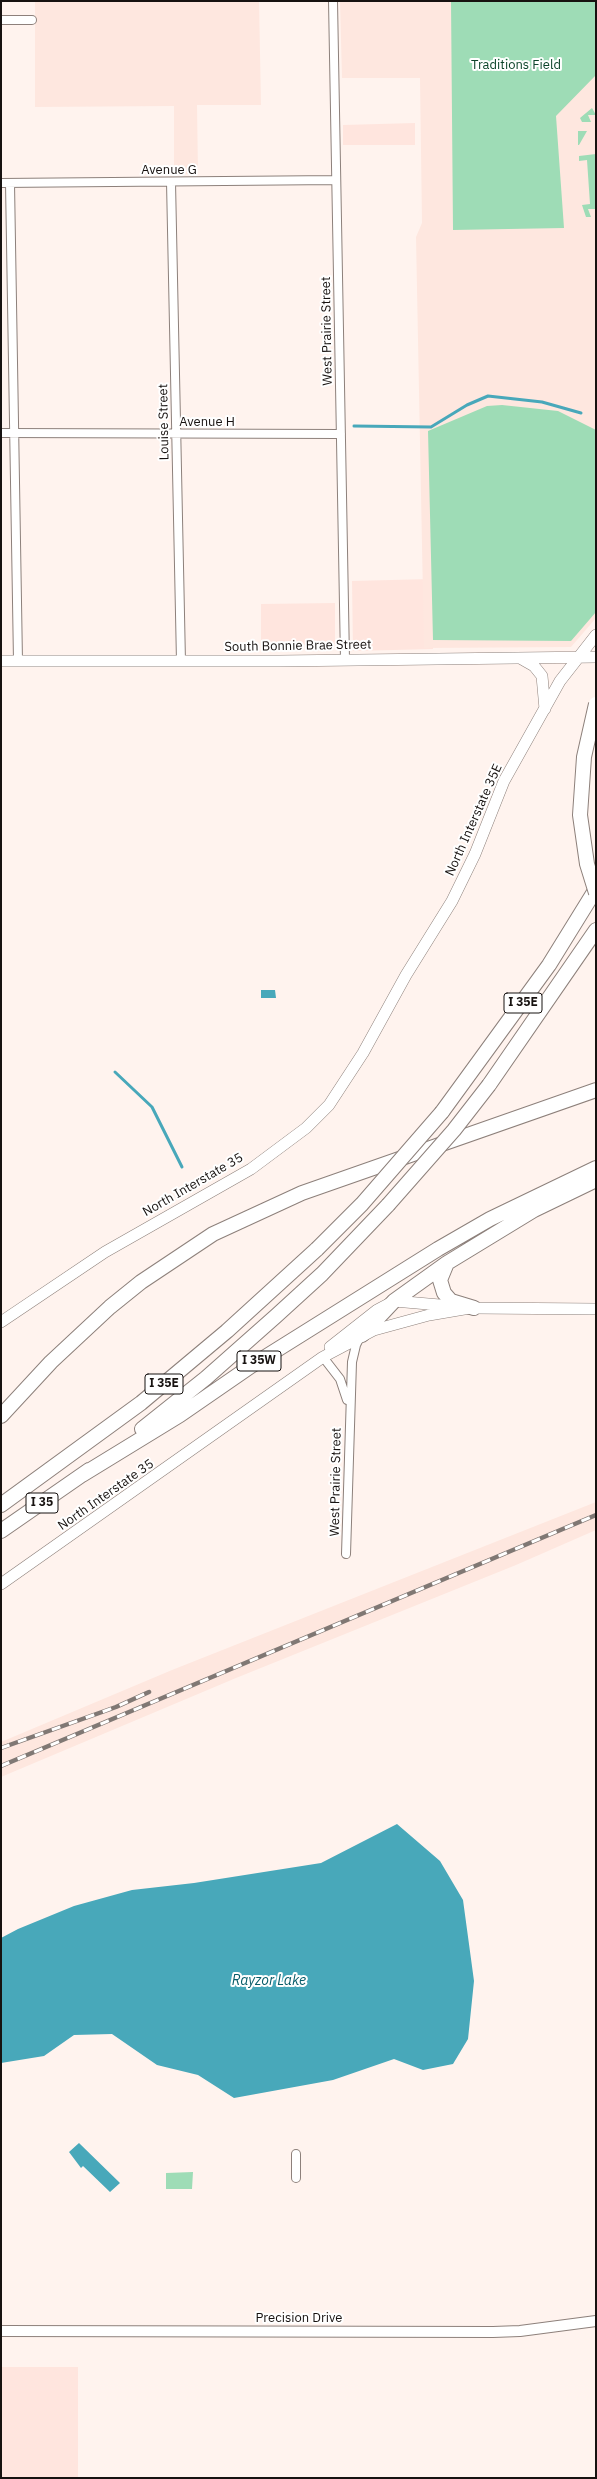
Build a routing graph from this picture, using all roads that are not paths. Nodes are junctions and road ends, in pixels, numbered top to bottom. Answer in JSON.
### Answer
{"nodes":[{"id":1,"x":333,"y":1,"type":"edge"},
{"id":2,"x":1,"y":20,"type":"edge"},
{"id":3,"x":32,"y":20,"type":"dead end"},
{"id":4,"x":336,"y":180,"type":"junction"},
{"id":5,"x":171,"y":182,"type":"junction"},
{"id":6,"x":1,"y":183,"type":"edge"},
{"id":7,"x":10,"y":183,"type":"junction"},
{"id":8,"x":1,"y":433,"type":"edge"},
{"id":9,"x":15,"y":433,"type":"junction"},
{"id":10,"x":177,"y":434,"type":"junction"},
{"id":11,"x":341,"y":434,"type":"junction"},
{"id":12,"x":596,"y":635,"type":"edge"},
{"id":13,"x":516,"y":656,"type":"junction"},
{"id":14,"x":577,"y":657,"type":"junction"},
{"id":15,"x":596,"y":657,"type":"edge"},
{"id":16,"x":345,"y":660,"type":"junction"},
{"id":17,"x":1,"y":661,"type":"edge"},
{"id":18,"x":18,"y":661,"type":"junction"},
{"id":19,"x":181,"y":662,"type":"junction"},
{"id":20,"x":596,"y":704,"type":"edge"},
{"id":21,"x":545,"y":710,"type":"junction"},
{"id":22,"x":596,"y":889,"type":"edge"},
{"id":23,"x":596,"y":893,"type":"edge"},
{"id":24,"x":596,"y":930,"type":"edge"},
{"id":25,"x":393,"y":999,"type":"joint"},
{"id":26,"x":596,"y":1090,"type":"edge"},
{"id":27,"x":596,"y":1168,"type":"edge"},
{"id":28,"x":596,"y":1180,"type":"edge"},
{"id":29,"x":447,"y":1263,"type":"junction"},
{"id":30,"x":394,"y":1301,"type":"junction"},
{"id":31,"x":474,"y":1308,"type":"junction"},
{"id":32,"x":596,"y":1309,"type":"edge"},
{"id":33,"x":1,"y":1322,"type":"edge"},
{"id":34,"x":362,"y":1335,"type":"junction"},
{"id":35,"x":323,"y":1357,"type":"junction"},
{"id":36,"x":349,"y":1411,"type":"junction"},
{"id":37,"x":1,"y":1416,"type":"edge"},
{"id":38,"x":82,"y":1475,"type":"junction"},
{"id":39,"x":1,"y":1506,"type":"edge"},
{"id":40,"x":1,"y":1531,"type":"edge"},
{"id":41,"x":346,"y":1554,"type":"dead end"},
{"id":42,"x":1,"y":1584,"type":"edge"},
{"id":43,"x":296,"y":2154,"type":"dead end"},
{"id":44,"x":296,"y":2178,"type":"dead end"},
{"id":45,"x":596,"y":2321,"type":"edge"},
{"id":46,"x":1,"y":2331,"type":"edge"}],
"edges":[{"from":1,"to":4,"type":"street","name":"West Prairie Street"},
{"from":2,"to":3,"type":"street"},
{"from":4,"to":5,"type":"street","name":"Avenue G"},
{"from":4,"to":11,"type":"street","name":"West Prairie Street"},
{"from":5,"to":7,"type":"street","name":"Avenue G"},
{"from":5,"to":10,"type":"street","name":"Louise Street"},
{"from":6,"to":7,"type":"street","name":"Avenue G"},
{"from":7,"to":9,"type":"street"},
{"from":8,"to":9,"type":"street","name":"Avenue H"},
{"from":9,"to":10,"type":"street","name":"Avenue H"},
{"from":9,"to":18,"type":"street"},
{"from":10,"to":11,"type":"street","name":"Avenue H"},
{"from":10,"to":19,"type":"street","name":"Louise Street"},
{"from":11,"to":16,"type":"street","name":"West Prairie Street"},
{"from":12,"to":14,"type":"main road","name":"North Interstate 35E"},
{"from":13,"to":14,"type":"main road","name":"South Bonnie Brae Street"},
{"from":13,"to":16,"type":"main road","name":"South Bonnie Brae Street"},
{"from":13,"to":21,"type":"main road"},
{"from":14,"to":15,"type":"main road","name":"South Bonnie Brae Street"},
{"from":14,"to":21,"type":"main road","name":"North Interstate 35E"},
{"from":16,"to":19,"type":"main road","name":"South Bonnie Brae Street"},
{"from":17,"to":18,"type":"main road","name":"South Bonnie Brae Street"},
{"from":18,"to":19,"type":"main road","name":"South Bonnie Brae Street"},
{"from":20,"to":23,"type":"highway","bridge":true},
{"from":21,"to":25,"type":"main road","name":"North Interstate 35E"},
{"from":22,"to":39,"type":"highway","number":"I 35E","bridge":true},
{"from":24,"to":38,"type":"highway","number":"I 35E","bridge":true},
{"from":25,"to":33,"type":"main road","name":"North Interstate 35"},
{"from":26,"to":37,"type":"highway"},
{"from":27,"to":38,"type":"highway","number":"I 35W"},
{"from":28,"to":29,"type":"highway"},
{"from":29,"to":30,"type":"highway"},
{"from":29,"to":31,"type":"highway"},
{"from":30,"to":31,"type":"main road","name":"North Interstate 35"},
{"from":30,"to":34,"type":"highway"},
{"from":30,"to":35,"type":"main road","name":"North Interstate 35"},
{"from":31,"to":32,"type":"main road","name":"North Interstate 35"},
{"from":31,"to":34,"type":"main road","name":"North Interstate 35"},
{"from":34,"to":35,"type":"main road","name":"North Interstate 35"},
{"from":34,"to":36,"type":"street","name":"West Prairie Street"},
{"from":35,"to":36,"type":"street","name":"West Prairie Street"},
{"from":35,"to":42,"type":"main road","name":"North Interstate 35"},
{"from":36,"to":41,"type":"street","name":"West Prairie Street"},
{"from":38,"to":40,"type":"highway","number":"I 35"},
{"from":43,"to":44,"type":"street"},
{"from":45,"to":46,"type":"street","name":"Precision Drive"}]}
